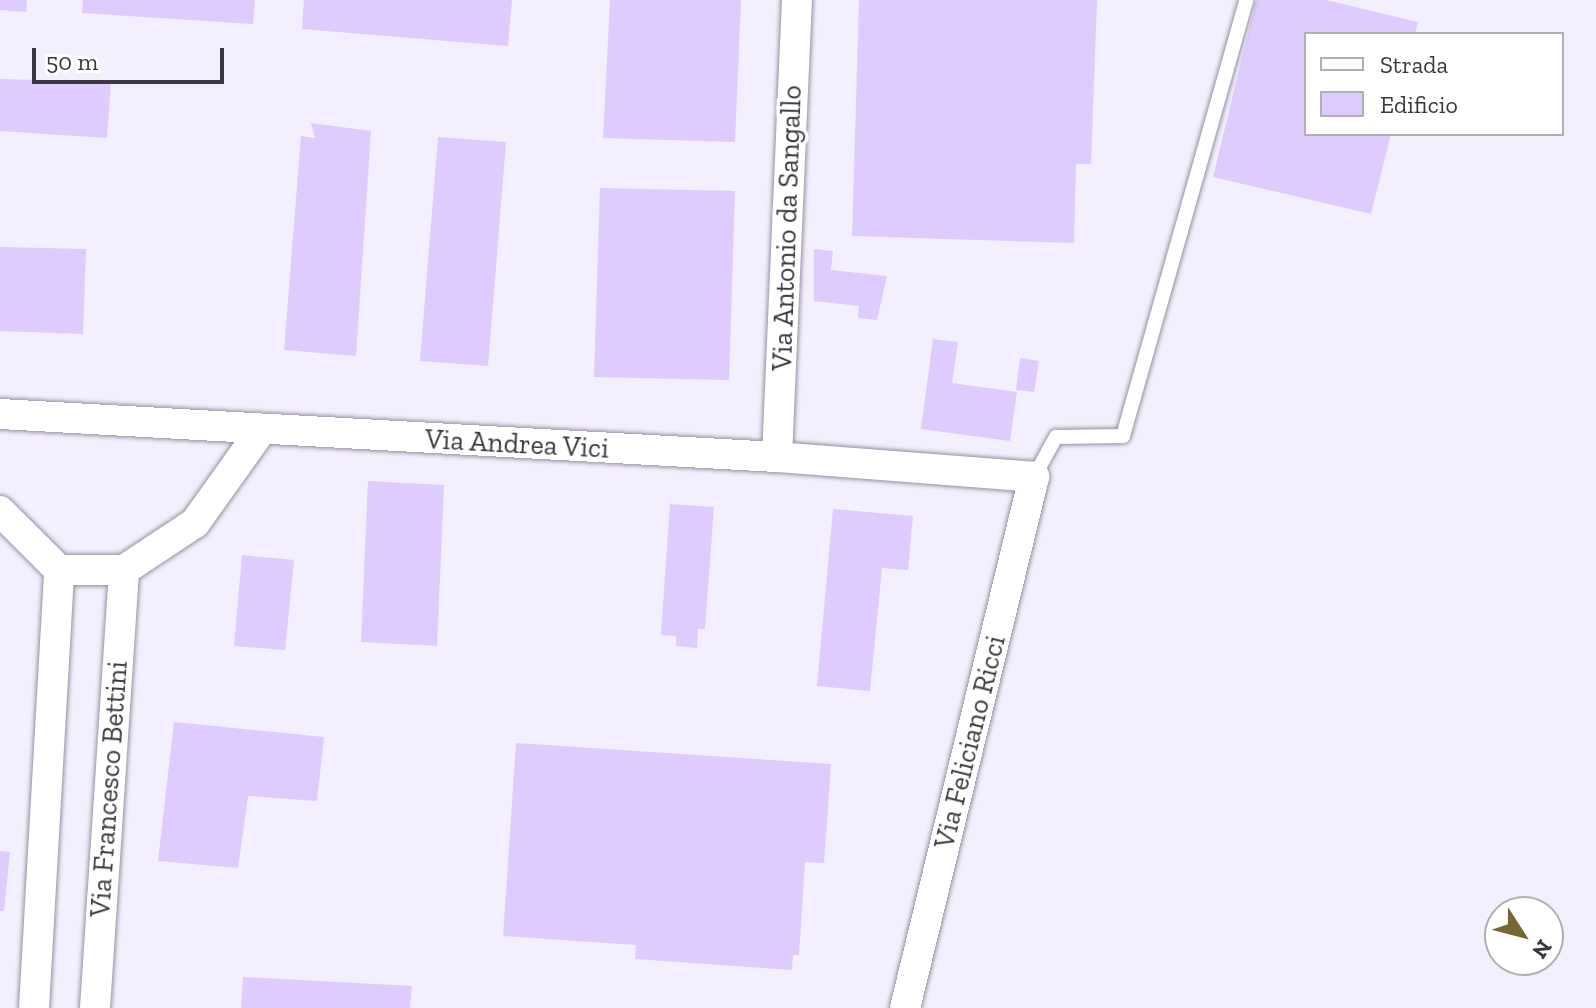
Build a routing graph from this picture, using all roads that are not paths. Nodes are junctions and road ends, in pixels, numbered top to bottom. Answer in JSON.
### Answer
{"nodes":[{"id":1,"x":797,"y":0,"type":"edge"},
{"id":2,"x":1246,"y":0,"type":"edge"},
{"id":3,"x":0,"y":414,"type":"edge"},
{"id":4,"x":260,"y":432,"type":"junction"},
{"id":5,"x":777,"y":457,"type":"junction"},
{"id":6,"x":1034,"y":477,"type":"junction"},
{"id":7,"x":0,"y":511,"type":"edge"},
{"id":8,"x":59,"y":570,"type":"junction"},
{"id":9,"x":124,"y":570,"type":"junction"},
{"id":10,"x":34,"y":1008,"type":"edge"},
{"id":11,"x":95,"y":1008,"type":"edge"},
{"id":12,"x":905,"y":1008,"type":"edge"}],
"edges":[{"from":1,"to":5,"type":"street","name":"Via Antonio da Sangallo"},
{"from":2,"to":6,"type":"lane"},
{"from":3,"to":4,"type":"street","name":"Via Andrea Vici"},
{"from":4,"to":5,"type":"street","name":"Via Andrea Vici"},
{"from":4,"to":9,"type":"street"},
{"from":5,"to":6,"type":"street","name":"Via Andrea Vici"},
{"from":6,"to":12,"type":"street","name":"Via Feliciano Ricci"},
{"from":7,"to":8,"type":"street"},
{"from":8,"to":9,"type":"street"},
{"from":8,"to":10,"type":"street"},
{"from":9,"to":11,"type":"street","name":"Via Francesco Bettini"}]}
